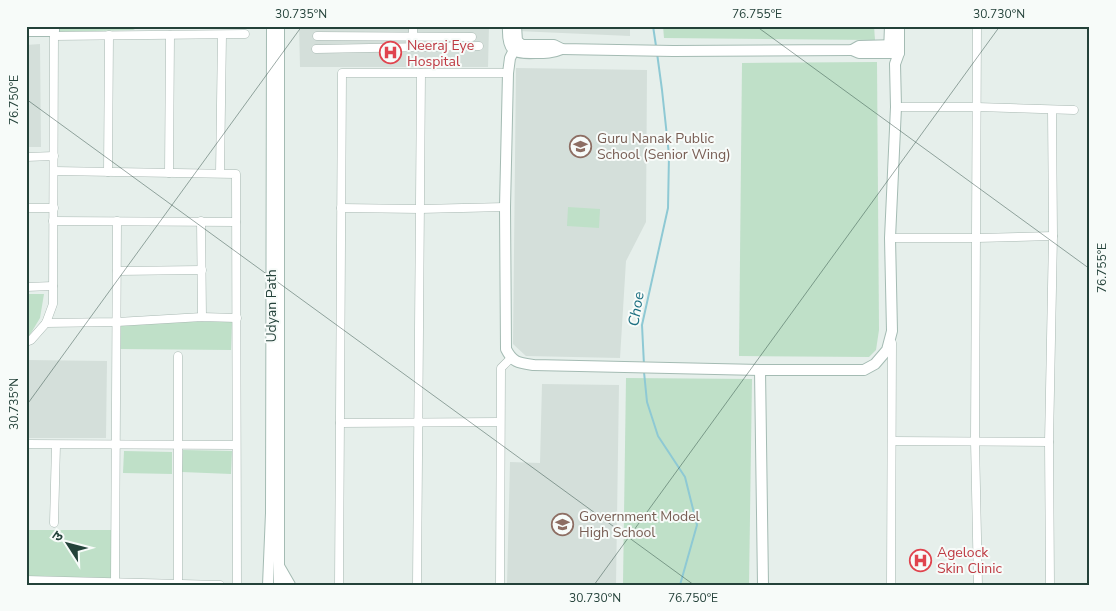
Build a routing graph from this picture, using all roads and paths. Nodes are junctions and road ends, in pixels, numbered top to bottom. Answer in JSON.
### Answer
{"nodes":[{"id":1,"x":144,"y":26,"type":"edge"},
{"id":2,"x":272,"y":26,"type":"edge"},
{"id":3,"x":279,"y":26,"type":"edge"},
{"id":4,"x":361,"y":26,"type":"edge"},
{"id":5,"x":413,"y":26,"type":"edge"},
{"id":6,"x":508,"y":26,"type":"edge"},
{"id":7,"x":516,"y":26,"type":"edge"},
{"id":8,"x":890,"y":26,"type":"edge"},
{"id":9,"x":899,"y":26,"type":"edge"},
{"id":10,"x":977,"y":26,"type":"edge"},
{"id":11,"x":26,"y":31,"type":"edge"},
{"id":12,"x":54,"y":31,"type":"edge"},
{"id":13,"x":244,"y":34,"type":"dead end"},
{"id":14,"x":110,"y":35,"type":"junction"},
{"id":15,"x":145,"y":35,"type":"junction"},
{"id":16,"x":170,"y":35,"type":"junction"},
{"id":17,"x":222,"y":35,"type":"junction"},
{"id":18,"x":317,"y":36,"type":"dead end"},
{"id":19,"x":361,"y":36,"type":"junction"},
{"id":20,"x":413,"y":37,"type":"junction"},
{"id":21,"x":472,"y":37,"type":"dead end"},
{"id":22,"x":479,"y":46,"type":"dead end"},
{"id":23,"x":516,"y":46,"type":"junction"},
{"id":24,"x":362,"y":48,"type":"junction"},
{"id":25,"x":316,"y":49,"type":"dead end"},
{"id":26,"x":894,"y":52,"type":"junction"},
{"id":27,"x":421,"y":73,"type":"junction"},
{"id":28,"x":508,"y":73,"type":"junction"},
{"id":29,"x":896,"y":107,"type":"junction"},
{"id":30,"x":977,"y":107,"type":"junction"},
{"id":31,"x":1052,"y":110,"type":"junction"},
{"id":32,"x":1074,"y":110,"type":"dead end"},
{"id":33,"x":26,"y":156,"type":"edge"},
{"id":34,"x":54,"y":156,"type":"junction"},
{"id":35,"x":54,"y":171,"type":"junction"},
{"id":36,"x":108,"y":172,"type":"junction"},
{"id":37,"x":169,"y":173,"type":"junction"},
{"id":38,"x":220,"y":173,"type":"junction"},
{"id":39,"x":505,"y":207,"type":"junction"},
{"id":40,"x":26,"y":208,"type":"edge"},
{"id":41,"x":54,"y":208,"type":"junction"},
{"id":42,"x":341,"y":208,"type":"junction"},
{"id":43,"x":420,"y":209,"type":"junction"},
{"id":44,"x":54,"y":221,"type":"junction"},
{"id":45,"x":201,"y":221,"type":"junction"},
{"id":46,"x":117,"y":222,"type":"junction"},
{"id":47,"x":236,"y":222,"type":"junction"},
{"id":48,"x":1053,"y":236,"type":"junction"},
{"id":49,"x":890,"y":238,"type":"junction"},
{"id":50,"x":976,"y":238,"type":"junction"},
{"id":51,"x":117,"y":270,"type":"junction"},
{"id":52,"x":202,"y":270,"type":"junction"},
{"id":53,"x":53,"y":286,"type":"junction"},
{"id":54,"x":26,"y":287,"type":"edge"},
{"id":55,"x":202,"y":317,"type":"junction"},
{"id":56,"x":236,"y":318,"type":"junction"},
{"id":57,"x":117,"y":322,"type":"junction"},
{"id":58,"x":46,"y":323,"type":"junction"},
{"id":59,"x":892,"y":331,"type":"junction"},
{"id":60,"x":26,"y":342,"type":"edge"},
{"id":61,"x":178,"y":356,"type":"dead end"},
{"id":62,"x":511,"y":358,"type":"junction"},
{"id":63,"x":760,"y":370,"type":"junction"},
{"id":64,"x":500,"y":422,"type":"junction"},
{"id":65,"x":340,"y":423,"type":"junction"},
{"id":66,"x":418,"y":423,"type":"junction"},
{"id":67,"x":892,"y":441,"type":"junction"},
{"id":68,"x":975,"y":442,"type":"junction"},
{"id":69,"x":1049,"y":442,"type":"junction"},
{"id":70,"x":26,"y":444,"type":"edge"},
{"id":71,"x":56,"y":445,"type":"junction"},
{"id":72,"x":116,"y":445,"type":"junction"},
{"id":73,"x":178,"y":445,"type":"junction"},
{"id":74,"x":236,"y":445,"type":"junction"},
{"id":75,"x":54,"y":523,"type":"dead end"},
{"id":76,"x":279,"y":566,"type":"junction"},
{"id":77,"x":26,"y":580,"type":"edge"},
{"id":78,"x":115,"y":583,"type":"junction"},
{"id":79,"x":178,"y":584,"type":"edge"},
{"id":80,"x":220,"y":585,"type":"edge"},
{"id":81,"x":236,"y":585,"type":"edge"},
{"id":82,"x":268,"y":585,"type":"edge"},
{"id":83,"x":279,"y":585,"type":"edge"},
{"id":84,"x":290,"y":585,"type":"edge"},
{"id":85,"x":339,"y":585,"type":"edge"},
{"id":86,"x":417,"y":585,"type":"edge"},
{"id":87,"x":500,"y":585,"type":"edge"},
{"id":88,"x":763,"y":585,"type":"edge"},
{"id":89,"x":891,"y":585,"type":"edge"},
{"id":90,"x":978,"y":585,"type":"edge"},
{"id":91,"x":1050,"y":585,"type":"edge"}],
"edges":[{"from":1,"to":15,"type":"street"},
{"from":2,"to":82,"type":"street","name":"Udyan Path"},
{"from":3,"to":76,"type":"street","name":"Udyan Path"},
{"from":4,"to":19,"type":"street"},
{"from":5,"to":20,"type":"street"},
{"from":6,"to":23,"type":"street"},
{"from":7,"to":23,"type":"street"},
{"from":8,"to":26,"type":"street"},
{"from":9,"to":26,"type":"street"},
{"from":10,"to":30,"type":"street"},
{"from":11,"to":12,"type":"street"},
{"from":12,"to":14,"type":"street"},
{"from":12,"to":34,"type":"street"},
{"from":13,"to":17,"type":"street"},
{"from":14,"to":15,"type":"street"},
{"from":14,"to":36,"type":"street"},
{"from":15,"to":16,"type":"street"},
{"from":16,"to":17,"type":"street"},
{"from":16,"to":37,"type":"street"},
{"from":17,"to":38,"type":"street"},
{"from":18,"to":19,"type":"street"},
{"from":19,"to":20,"type":"street"},
{"from":19,"to":24,"type":"street"},
{"from":20,"to":21,"type":"street"},
{"from":22,"to":24,"type":"street"},
{"from":23,"to":26,"type":"street"},
{"from":23,"to":28,"type":"street"},
{"from":24,"to":25,"type":"street"},
{"from":26,"to":29,"type":"street"},
{"from":27,"to":28,"type":"street"},
{"from":27,"to":42,"type":"street"},
{"from":27,"to":43,"type":"street"},
{"from":28,"to":39,"type":"street"},
{"from":29,"to":30,"type":"street"},
{"from":29,"to":49,"type":"street"},
{"from":30,"to":31,"type":"street"},
{"from":30,"to":50,"type":"street"},
{"from":31,"to":32,"type":"street"},
{"from":31,"to":48,"type":"street"},
{"from":33,"to":34,"type":"street"},
{"from":34,"to":35,"type":"street"},
{"from":35,"to":36,"type":"street"},
{"from":35,"to":41,"type":"street"},
{"from":36,"to":37,"type":"street"},
{"from":37,"to":38,"type":"street"},
{"from":38,"to":47,"type":"street"},
{"from":39,"to":43,"type":"street"},
{"from":39,"to":62,"type":"street"},
{"from":40,"to":41,"type":"street"},
{"from":41,"to":44,"type":"street"},
{"from":42,"to":43,"type":"street"},
{"from":42,"to":65,"type":"street"},
{"from":43,"to":66,"type":"street"},
{"from":44,"to":46,"type":"street"},
{"from":44,"to":53,"type":"street"},
{"from":45,"to":46,"type":"street"},
{"from":45,"to":47,"type":"street"},
{"from":45,"to":52,"type":"street"},
{"from":46,"to":51,"type":"street"},
{"from":47,"to":56,"type":"street"},
{"from":48,"to":50,"type":"street"},
{"from":48,"to":69,"type":"street"},
{"from":49,"to":50,"type":"street"},
{"from":49,"to":59,"type":"street"},
{"from":50,"to":68,"type":"street"},
{"from":51,"to":52,"type":"street"},
{"from":51,"to":57,"type":"street"},
{"from":52,"to":55,"type":"street"},
{"from":53,"to":54,"type":"street"},
{"from":53,"to":58,"type":"street"},
{"from":55,"to":56,"type":"street"},
{"from":55,"to":57,"type":"street"},
{"from":56,"to":74,"type":"street"},
{"from":57,"to":58,"type":"street"},
{"from":57,"to":72,"type":"street"},
{"from":58,"to":60,"type":"street"},
{"from":59,"to":63,"type":"street"},
{"from":59,"to":67,"type":"street"},
{"from":61,"to":73,"type":"street"},
{"from":62,"to":63,"type":"street"},
{"from":62,"to":64,"type":"street"},
{"from":63,"to":88,"type":"street"},
{"from":64,"to":66,"type":"street"},
{"from":64,"to":87,"type":"street"},
{"from":65,"to":66,"type":"street"},
{"from":65,"to":85,"type":"street"},
{"from":66,"to":86,"type":"street"},
{"from":67,"to":68,"type":"street"},
{"from":67,"to":89,"type":"street"},
{"from":68,"to":69,"type":"street"},
{"from":68,"to":90,"type":"street"},
{"from":69,"to":91,"type":"street"},
{"from":70,"to":71,"type":"street"},
{"from":71,"to":72,"type":"street"},
{"from":71,"to":75,"type":"street"},
{"from":72,"to":73,"type":"street"},
{"from":72,"to":78,"type":"street"},
{"from":73,"to":74,"type":"street"},
{"from":73,"to":79,"type":"street"},
{"from":74,"to":81,"type":"street"},
{"from":76,"to":83,"type":"street","name":"Udyan Path"},
{"from":76,"to":84,"type":"street"},
{"from":77,"to":78,"type":"street"},
{"from":78,"to":79,"type":"street"},
{"from":79,"to":80,"type":"street"}]}
